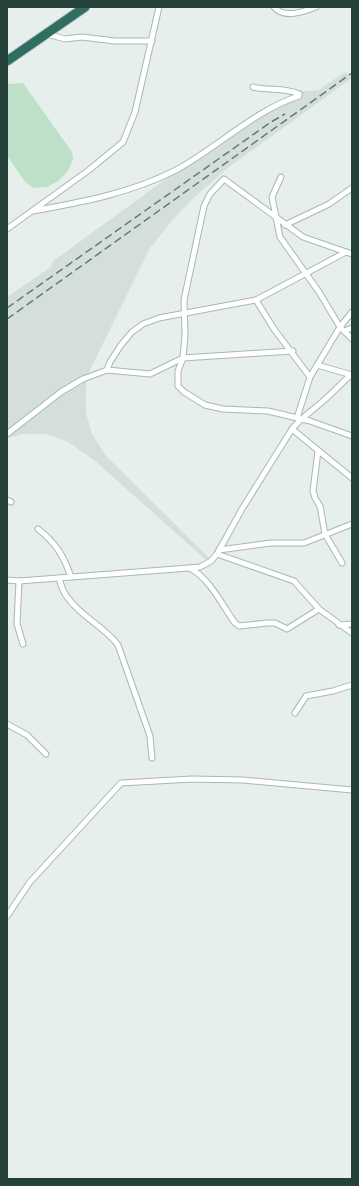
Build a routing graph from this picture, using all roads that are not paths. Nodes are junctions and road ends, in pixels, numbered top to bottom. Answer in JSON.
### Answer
{"nodes":[{"id":1,"x":85,"y":7,"type":"edge"},
{"id":2,"x":160,"y":7,"type":"edge"},
{"id":3,"x":274,"y":7,"type":"edge"},
{"id":4,"x":316,"y":7,"type":"edge"},
{"id":5,"x":47,"y":34,"type":"junction"},
{"id":6,"x":152,"y":41,"type":"junction"},
{"id":7,"x":7,"y":62,"type":"edge"},
{"id":8,"x":253,"y":87,"type":"dead end"},
{"id":9,"x":282,"y":177,"type":"dead end"},
{"id":10,"x":352,"y":188,"type":"edge"},
{"id":11,"x":33,"y":211,"type":"junction"},
{"id":12,"x":276,"y":218,"type":"junction"},
{"id":13,"x":285,"y":225,"type":"junction"},
{"id":14,"x":7,"y":229,"type":"edge"},
{"id":15,"x":346,"y":252,"type":"junction"},
{"id":16,"x":352,"y":254,"type":"edge"},
{"id":17,"x":305,"y":273,"type":"junction"},
{"id":18,"x":256,"y":300,"type":"junction"},
{"id":19,"x":352,"y":312,"type":"edge"},
{"id":20,"x":184,"y":314,"type":"junction"},
{"id":21,"x":340,"y":327,"type":"junction"},
{"id":22,"x":352,"y":328,"type":"edge"},
{"id":23,"x":344,"y":331,"type":"junction"},
{"id":24,"x":352,"y":339,"type":"edge"},
{"id":25,"x":292,"y":351,"type":"junction"},
{"id":26,"x":183,"y":358,"type":"junction"},
{"id":27,"x":316,"y":365,"type":"junction"},
{"id":28,"x":107,"y":370,"type":"junction"},
{"id":29,"x":352,"y":374,"type":"edge"},
{"id":30,"x":310,"y":376,"type":"junction"},
{"id":31,"x":299,"y":418,"type":"junction"},
{"id":32,"x":292,"y":429,"type":"junction"},
{"id":33,"x":7,"y":434,"type":"edge"},
{"id":34,"x":352,"y":436,"type":"edge"},
{"id":35,"x":318,"y":451,"type":"junction"},
{"id":36,"x":352,"y":478,"type":"edge"},
{"id":37,"x":352,"y":524,"type":"edge"},
{"id":38,"x":38,"y":529,"type":"dead end"},
{"id":39,"x":325,"y":534,"type":"junction"},
{"id":40,"x":218,"y":552,"type":"junction"},
{"id":41,"x":342,"y":563,"type":"dead end"},
{"id":42,"x":189,"y":568,"type":"junction"},
{"id":43,"x":71,"y":577,"type":"junction"},
{"id":44,"x":59,"y":578,"type":"junction"},
{"id":45,"x":7,"y":580,"type":"edge"},
{"id":46,"x":19,"y":581,"type":"junction"},
{"id":47,"x":319,"y":609,"type":"junction"},
{"id":48,"x":352,"y":624,"type":"edge"},
{"id":49,"x":339,"y":625,"type":"junction"},
{"id":50,"x":352,"y":634,"type":"edge"},
{"id":51,"x":23,"y":644,"type":"dead end"},
{"id":52,"x":352,"y":685,"type":"edge"},
{"id":53,"x":295,"y":713,"type":"dead end"},
{"id":54,"x":7,"y":724,"type":"edge"},
{"id":55,"x":46,"y":754,"type":"dead end"},
{"id":56,"x":152,"y":758,"type":"dead end"},
{"id":57,"x":352,"y":790,"type":"edge"},
{"id":58,"x":7,"y":916,"type":"edge"}],
"edges":[{"from":1,"to":5,"type":"highway"},
{"from":2,"to":6,"type":"street"},
{"from":3,"to":4,"type":"street"},
{"from":5,"to":6,"type":"street"},
{"from":5,"to":7,"type":"highway"},
{"from":6,"to":11,"type":"street"},
{"from":8,"to":11,"type":"street"},
{"from":9,"to":12,"type":"street"},
{"from":10,"to":13,"type":"street"},
{"from":11,"to":14,"type":"street"},
{"from":12,"to":13,"type":"street"},
{"from":12,"to":17,"type":"street"},
{"from":12,"to":20,"type":"street"},
{"from":13,"to":15,"type":"street"},
{"from":15,"to":16,"type":"street"},
{"from":15,"to":17,"type":"street"},
{"from":17,"to":18,"type":"street"},
{"from":17,"to":21,"type":"street"},
{"from":18,"to":20,"type":"street"},
{"from":18,"to":25,"type":"street"},
{"from":19,"to":21,"type":"street"},
{"from":20,"to":26,"type":"street"},
{"from":20,"to":28,"type":"street"},
{"from":21,"to":23,"type":"street"},
{"from":21,"to":27,"type":"street"},
{"from":22,"to":23,"type":"street"},
{"from":23,"to":24,"type":"street"},
{"from":25,"to":26,"type":"street"},
{"from":25,"to":30,"type":"street"},
{"from":26,"to":28,"type":"street"},
{"from":26,"to":31,"type":"street"},
{"from":27,"to":29,"type":"street"},
{"from":27,"to":30,"type":"street"},
{"from":28,"to":33,"type":"street"},
{"from":29,"to":31,"type":"street"},
{"from":30,"to":31,"type":"street"},
{"from":31,"to":32,"type":"street"},
{"from":31,"to":34,"type":"street"},
{"from":32,"to":35,"type":"street"},
{"from":32,"to":40,"type":"street"},
{"from":35,"to":36,"type":"street"},
{"from":35,"to":39,"type":"street"},
{"from":37,"to":39,"type":"street"},
{"from":38,"to":43,"type":"street"},
{"from":39,"to":40,"type":"street"},
{"from":39,"to":41,"type":"street"},
{"from":40,"to":42,"type":"street"},
{"from":40,"to":47,"type":"street"},
{"from":42,"to":43,"type":"street"},
{"from":42,"to":47,"type":"street"},
{"from":43,"to":44,"type":"street"},
{"from":44,"to":46,"type":"street"},
{"from":44,"to":56,"type":"street"},
{"from":45,"to":46,"type":"street"},
{"from":46,"to":51,"type":"street"},
{"from":47,"to":49,"type":"street"},
{"from":48,"to":49,"type":"street"},
{"from":49,"to":50,"type":"street"},
{"from":52,"to":53,"type":"street"},
{"from":54,"to":55,"type":"street"},
{"from":57,"to":58,"type":"street"}]}
